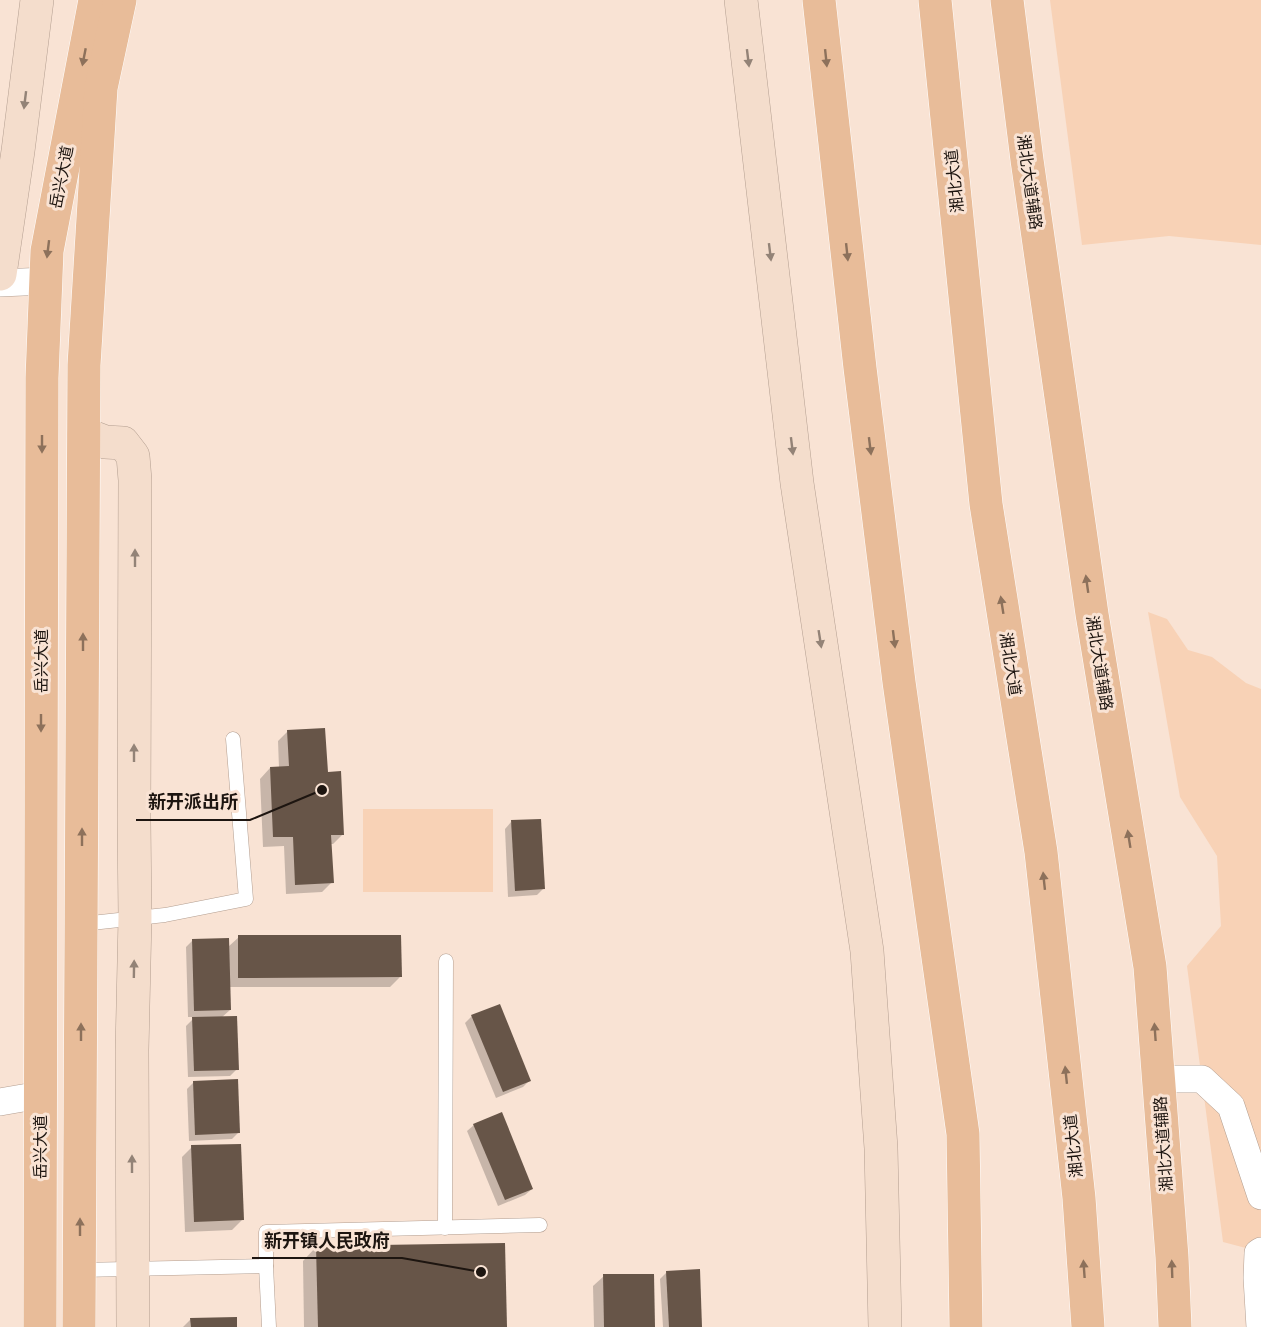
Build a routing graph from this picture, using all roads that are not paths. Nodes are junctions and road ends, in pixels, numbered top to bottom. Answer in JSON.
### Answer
{"nodes":[{"id":1,"x":37,"y":0,"type":"edge"},
{"id":2,"x":95,"y":0,"type":"edge"},
{"id":3,"x":120,"y":0,"type":"edge"},
{"id":4,"x":741,"y":0,"type":"edge"},
{"id":5,"x":819,"y":0,"type":"edge"},
{"id":6,"x":935,"y":0,"type":"edge"},
{"id":7,"x":1007,"y":0,"type":"edge"},
{"id":8,"x":0,"y":274,"type":"edge"},
{"id":9,"x":46,"y":281,"type":"junction"},
{"id":10,"x":0,"y":283,"type":"edge"},
{"id":11,"x":84,"y":434,"type":"junction"},
{"id":12,"x":233,"y":740,"type":"dead end"},
{"id":13,"x":135,"y":918,"type":"junction"},
{"id":14,"x":82,"y":924,"type":"junction"},
{"id":15,"x":446,"y":961,"type":"dead end"},
{"id":16,"x":1158,"y":1079,"type":"junction"},
{"id":17,"x":40,"y":1095,"type":"junction"},
{"id":18,"x":0,"y":1102,"type":"edge"},
{"id":19,"x":1261,"y":1196,"type":"edge"},
{"id":20,"x":540,"y":1225,"type":"dead end"},
{"id":21,"x":445,"y":1228,"type":"junction"},
{"id":22,"x":1261,"y":1251,"type":"edge"},
{"id":23,"x":266,"y":1266,"type":"junction"},
{"id":24,"x":132,"y":1269,"type":"junction"},
{"id":25,"x":80,"y":1270,"type":"junction"},
{"id":26,"x":40,"y":1327,"type":"edge"},
{"id":27,"x":80,"y":1327,"type":"edge"},
{"id":28,"x":133,"y":1327,"type":"edge"},
{"id":29,"x":269,"y":1327,"type":"edge"},
{"id":30,"x":885,"y":1327,"type":"edge"},
{"id":31,"x":966,"y":1327,"type":"edge"},
{"id":32,"x":1088,"y":1327,"type":"edge"},
{"id":33,"x":1175,"y":1327,"type":"edge"},
{"id":34,"x":1260,"y":1327,"type":"edge"}],
"edges":[{"from":1,"to":8,"type":"main road","one_way":true},
{"from":2,"to":9,"type":"main road","name":"岳兴大道","one_way":true},
{"from":3,"to":11,"type":"main road","name":"岳兴大道"},
{"from":4,"to":30,"type":"main road","one_way":true},
{"from":5,"to":31,"type":"main road","one_way":true},
{"from":32,"to":6,"type":"main road","name":"湘北大道","one_way":true},
{"from":16,"to":7,"type":"main road","name":"湘北大道辅路","one_way":true},
{"from":9,"to":10,"type":"street"},
{"from":9,"to":17,"type":"main road","name":"岳兴大道","one_way":true},
{"from":13,"to":11,"type":"main road","one_way":true},
{"from":14,"to":11,"type":"main road","name":"岳兴大道","one_way":true},
{"from":12,"to":13,"type":"lane"},
{"from":13,"to":14,"type":"lane"},
{"from":24,"to":13,"type":"main road","one_way":true},
{"from":25,"to":14,"type":"main road","name":"岳兴大道","one_way":true},
{"from":15,"to":21,"type":"lane"},
{"from":16,"to":19,"type":"street"},
{"from":33,"to":16,"type":"main road","name":"湘北大道辅路","one_way":true},
{"from":17,"to":18,"type":"street"},
{"from":17,"to":26,"type":"main road","name":"岳兴大道"},
{"from":20,"to":21,"type":"lane"},
{"from":21,"to":23,"type":"lane"},
{"from":22,"to":34,"type":"street"},
{"from":23,"to":24,"type":"lane"},
{"from":23,"to":29,"type":"lane"},
{"from":24,"to":25,"type":"lane"},
{"from":24,"to":28,"type":"main road"},
{"from":25,"to":27,"type":"main road","name":"岳兴大道"}]}
